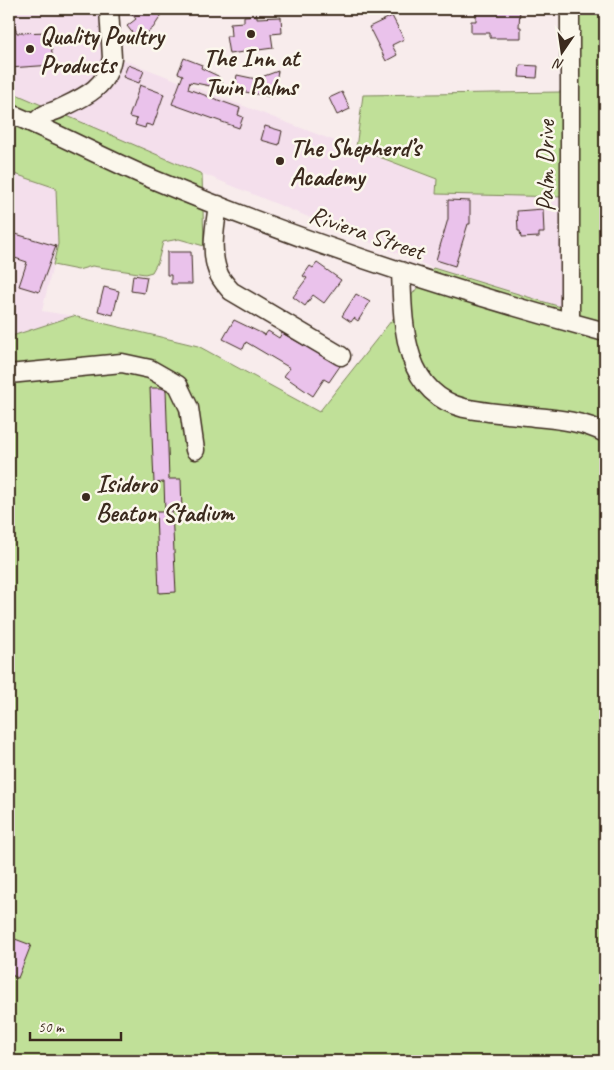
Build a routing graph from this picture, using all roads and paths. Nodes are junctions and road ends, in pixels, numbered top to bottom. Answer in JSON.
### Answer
{"nodes":[{"id":1,"x":109,"y":9,"type":"edge"},
{"id":2,"x":570,"y":9,"type":"edge"},
{"id":3,"x":9,"y":113,"type":"edge"},
{"id":4,"x":34,"y":124,"type":"junction"},
{"id":5,"x":218,"y":205,"type":"junction"},
{"id":6,"x":400,"y":271,"type":"junction"},
{"id":7,"x":570,"y":322,"type":"junction"},
{"id":8,"x":605,"y":332,"type":"edge"},
{"id":9,"x":341,"y":356,"type":"dead end"},
{"id":10,"x":9,"y":374,"type":"edge"},
{"id":11,"x":605,"y":433,"type":"edge"},
{"id":12,"x":195,"y":450,"type":"dead end"}],
"edges":[{"from":1,"to":4,"type":"street"},
{"from":2,"to":7,"type":"street","name":"Palm Drive"},
{"from":3,"to":4,"type":"street","name":"Riviera Street"},
{"from":4,"to":5,"type":"street","name":"Riviera Street"},
{"from":5,"to":6,"type":"street","name":"Riviera Street"},
{"from":5,"to":9,"type":"street"},
{"from":6,"to":7,"type":"street","name":"Riviera Street"},
{"from":6,"to":11,"type":"street"},
{"from":7,"to":8,"type":"street","name":"Riviera Street"},
{"from":10,"to":12,"type":"street"}]}
